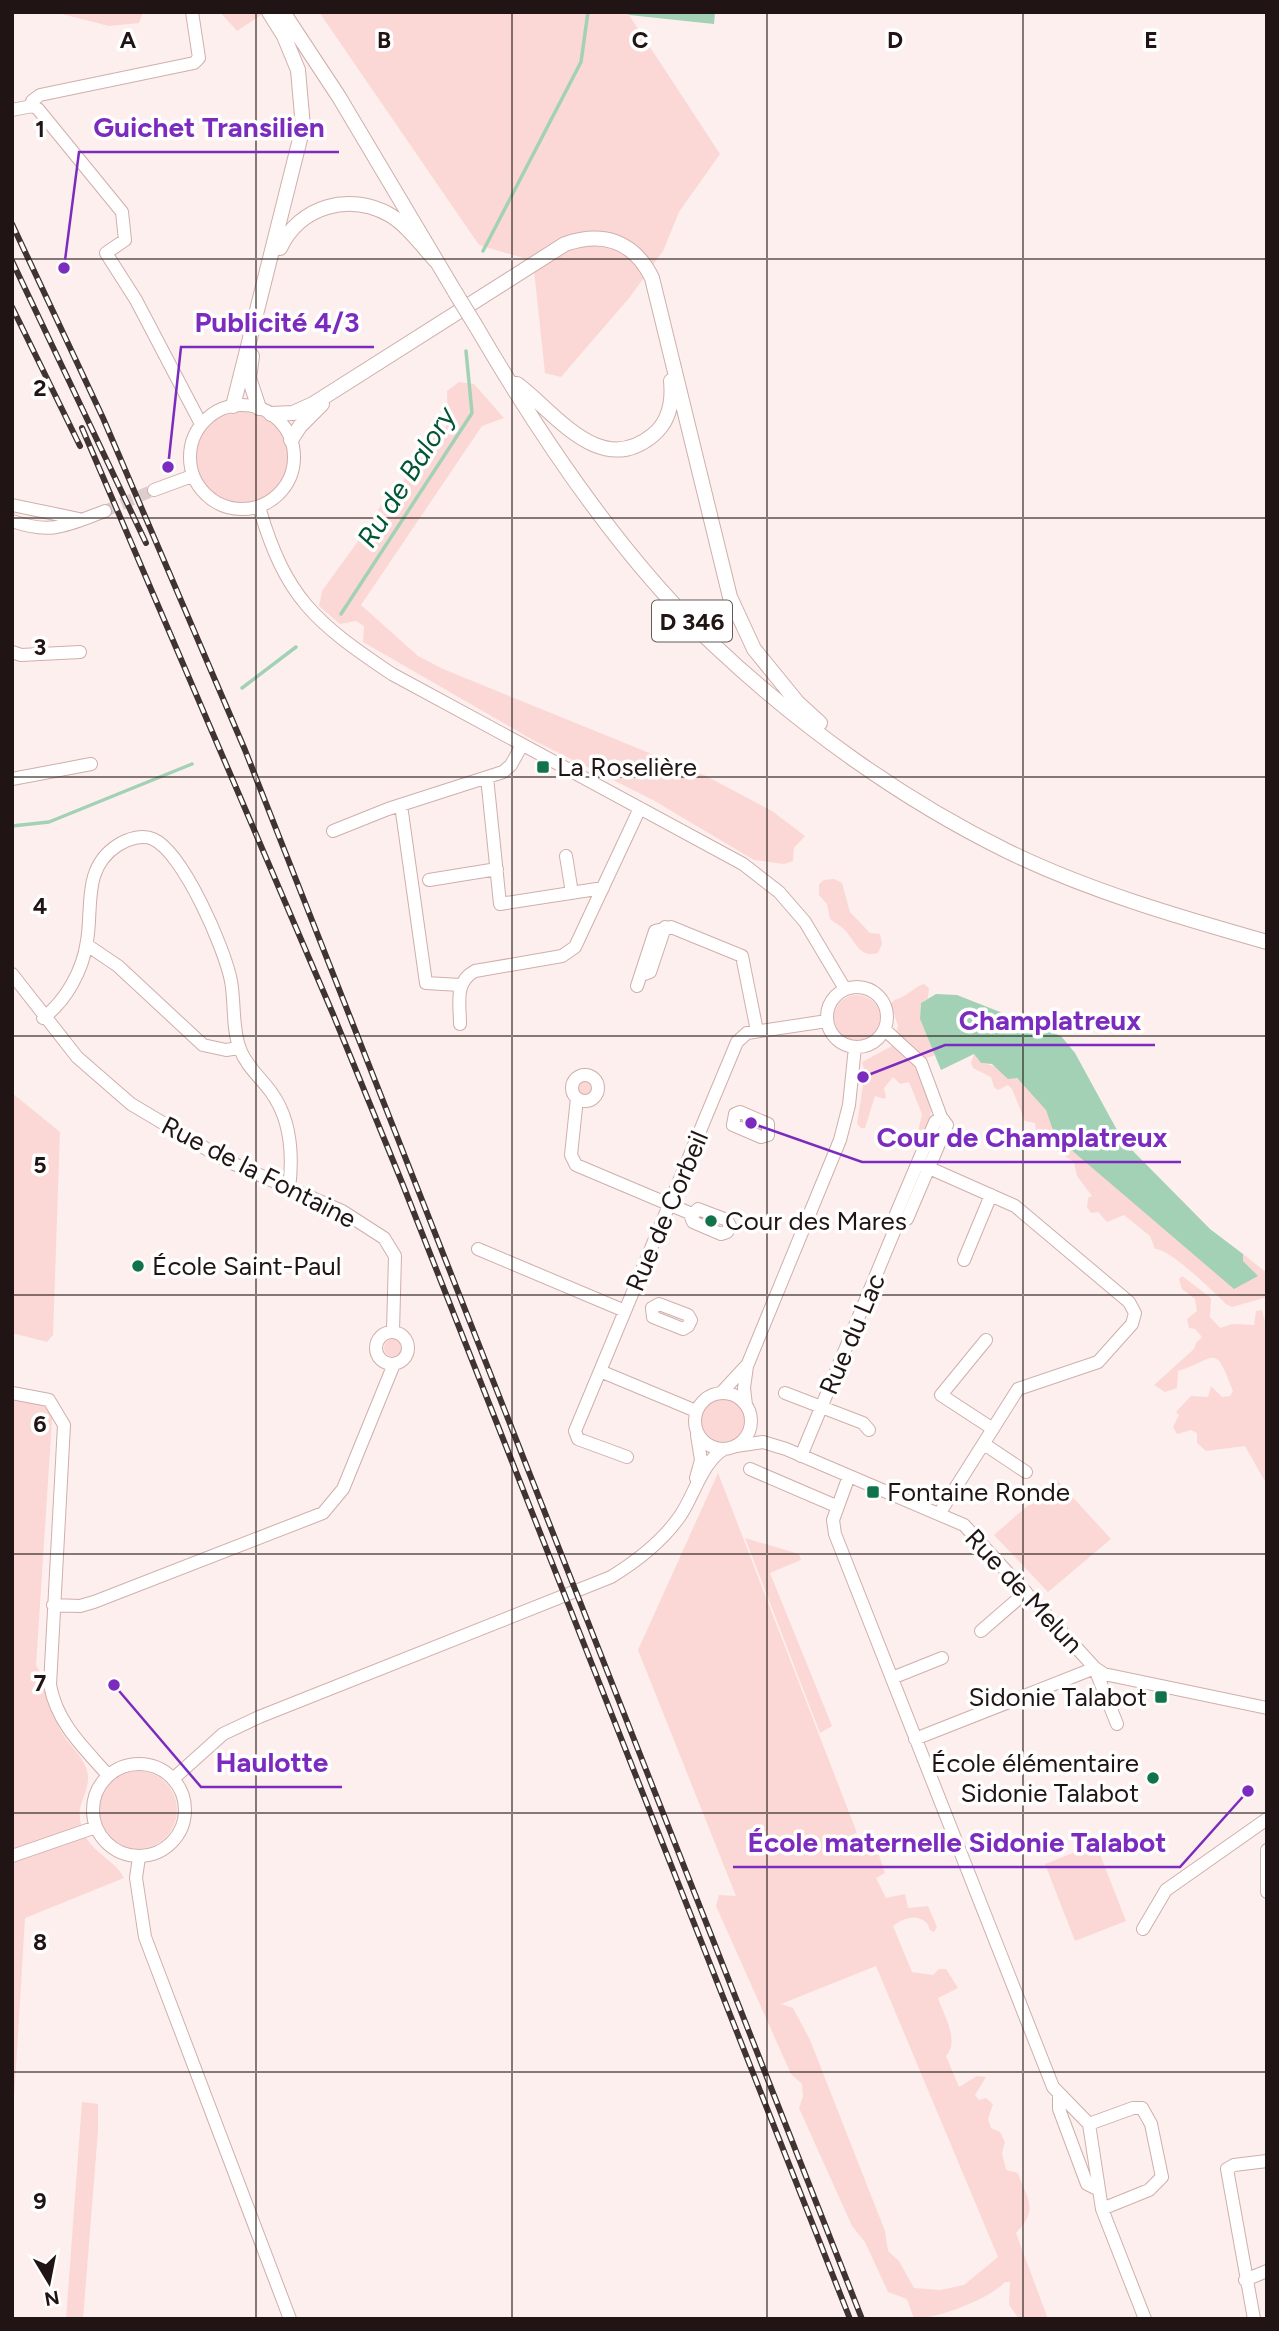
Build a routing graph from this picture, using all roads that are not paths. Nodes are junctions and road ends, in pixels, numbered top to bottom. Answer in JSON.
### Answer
{"nodes":[{"id":1,"x":192,"y":12,"type":"edge"},
{"id":2,"x":269,"y":12,"type":"edge"},
{"id":3,"x":283,"y":12,"type":"edge"},
{"id":4,"x":32,"y":106,"type":"junction"},
{"id":5,"x":12,"y":110,"type":"edge"},
{"id":6,"x":436,"y":261,"type":"junction"},
{"id":7,"x":505,"y":376,"type":"junction"},
{"id":8,"x":233,"y":406,"type":"junction"},
{"id":9,"x":265,"y":411,"type":"junction"},
{"id":10,"x":201,"y":424,"type":"junction"},
{"id":11,"x":291,"y":440,"type":"junction"},
{"id":12,"x":192,"y":476,"type":"junction"},
{"id":13,"x":154,"y":490,"type":"tunnel mouth"},
{"id":14,"x":12,"y":505,"type":"edge"},
{"id":15,"x":259,"y":507,"type":"junction"},
{"id":16,"x":105,"y":511,"type":"tunnel mouth"},
{"id":17,"x":79,"y":519,"type":"junction"},
{"id":18,"x":12,"y":522,"type":"edge"},
{"id":19,"x":12,"y":652,"type":"edge"},
{"id":20,"x":80,"y":652,"type":"dead end"},
{"id":21,"x":522,"y":745,"type":"junction"},
{"id":22,"x":91,"y":764,"type":"dead end"},
{"id":23,"x":864,"y":765,"type":"junction"},
{"id":24,"x":487,"y":777,"type":"junction"},
{"id":25,"x":12,"y":779,"type":"edge"},
{"id":26,"x":401,"y":805,"type":"junction"},
{"id":27,"x":640,"y":808,"type":"junction"},
{"id":28,"x":332,"y":831,"type":"dead end"},
{"id":29,"x":566,"y":856,"type":"dead end"},
{"id":30,"x":497,"y":869,"type":"junction"},
{"id":31,"x":429,"y":880,"type":"dead end"},
{"id":32,"x":603,"y":888,"type":"junction"},
{"id":33,"x":572,"y":893,"type":"junction"},
{"id":34,"x":1267,"y":942,"type":"edge"},
{"id":35,"x":87,"y":945,"type":"junction"},
{"id":36,"x":12,"y":974,"type":"edge"},
{"id":37,"x":639,"y":980,"type":"dead end"},
{"id":38,"x":460,"y":985,"type":"junction"},
{"id":39,"x":845,"y":989,"type":"junction"},
{"id":40,"x":43,"y":1017,"type":"junction"},
{"id":41,"x":827,"y":1021,"type":"junction"},
{"id":42,"x":460,"y":1024,"type":"dead end"},
{"id":43,"x":885,"y":1030,"type":"junction"},
{"id":44,"x":757,"y":1031,"type":"junction"},
{"id":45,"x":855,"y":1047,"type":"junction"},
{"id":46,"x":239,"y":1048,"type":"junction"},
{"id":47,"x":577,"y":1098,"type":"dead end"},
{"id":48,"x":709,"y":1108,"type":"junction"},
{"id":49,"x":733,"y":1118,"type":"dead end"},
{"id":50,"x":923,"y":1165,"type":"junction"},
{"id":51,"x":289,"y":1189,"type":"junction"},
{"id":52,"x":991,"y":1195,"type":"junction"},
{"id":53,"x":669,"y":1204,"type":"junction"},
{"id":54,"x":692,"y":1214,"type":"dead end"},
{"id":55,"x":478,"y":1249,"type":"dead end"},
{"id":56,"x":964,"y":1260,"type":"dead end"},
{"id":57,"x":628,"y":1305,"type":"junction"},
{"id":58,"x":652,"y":1308,"type":"dead end"},
{"id":59,"x":393,"y":1331,"type":"junction"},
{"id":60,"x":986,"y":1340,"type":"dead end"},
{"id":61,"x":394,"y":1364,"type":"junction"},
{"id":62,"x":747,"y":1366,"type":"junction"},
{"id":63,"x":600,"y":1371,"type":"junction"},
{"id":64,"x":12,"y":1392,"type":"edge"},
{"id":65,"x":721,"y":1393,"type":"junction"},
{"id":66,"x":785,"y":1393,"type":"dead end"},
{"id":67,"x":821,"y":1407,"type":"junction"},
{"id":68,"x":748,"y":1409,"type":"junction"},
{"id":69,"x":696,"y":1411,"type":"junction"},
{"id":70,"x":695,"y":1428,"type":"junction"},
{"id":71,"x":993,"y":1429,"type":"junction"},
{"id":72,"x":869,"y":1430,"type":"dead end"},
{"id":73,"x":984,"y":1444,"type":"junction"},
{"id":74,"x":730,"y":1448,"type":"junction"},
{"id":75,"x":786,"y":1450,"type":"junction"},
{"id":76,"x":801,"y":1456,"type":"junction"},
{"id":77,"x":626,"y":1457,"type":"dead end"},
{"id":78,"x":750,"y":1469,"type":"dead end"},
{"id":79,"x":1026,"y":1472,"type":"dead end"},
{"id":80,"x":849,"y":1476,"type":"junction"},
{"id":81,"x":836,"y":1506,"type":"junction"},
{"id":82,"x":939,"y":1514,"type":"junction"},
{"id":83,"x":679,"y":1517,"type":"junction"},
{"id":84,"x":1026,"y":1592,"type":"junction"},
{"id":85,"x":53,"y":1605,"type":"junction"},
{"id":86,"x":981,"y":1631,"type":"dead end"},
{"id":87,"x":942,"y":1658,"type":"dead end"},
{"id":88,"x":1095,"y":1668,"type":"junction"},
{"id":89,"x":892,"y":1678,"type":"junction"},
{"id":90,"x":1267,"y":1708,"type":"edge"},
{"id":91,"x":1117,"y":1724,"type":"dead end"},
{"id":92,"x":915,"y":1739,"type":"junction"},
{"id":93,"x":108,"y":1775,"type":"junction"},
{"id":94,"x":173,"y":1779,"type":"junction"},
{"id":95,"x":1267,"y":1819,"type":"edge"},
{"id":96,"x":96,"y":1827,"type":"junction"},
{"id":97,"x":1267,"y":1850,"type":"edge"},
{"id":98,"x":12,"y":1856,"type":"edge"},
{"id":99,"x":139,"y":1857,"type":"junction"},
{"id":100,"x":1267,"y":1892,"type":"edge"},
{"id":101,"x":1143,"y":1929,"type":"dead end"},
{"id":102,"x":1059,"y":2096,"type":"junction"},
{"id":103,"x":1089,"y":2124,"type":"junction"},
{"id":104,"x":1267,"y":2161,"type":"edge"},
{"id":105,"x":1099,"y":2190,"type":"junction"},
{"id":106,"x":1102,"y":2209,"type":"junction"},
{"id":107,"x":1267,"y":2271,"type":"edge"},
{"id":108,"x":1245,"y":2280,"type":"junction"},
{"id":109,"x":290,"y":2319,"type":"edge"},
{"id":110,"x":1145,"y":2319,"type":"edge"},
{"id":111,"x":1254,"y":2319,"type":"edge"}],
"edges":[{"from":1,"to":4,"type":"street"},
{"from":2,"to":8,"type":"main road"},
{"from":3,"to":6,"type":"main road","number":"D 346"},
{"from":4,"to":5,"type":"street"},
{"from":4,"to":10,"type":"street"},
{"from":6,"to":7,"type":"main road","number":"D 346","bridge":true},
{"from":6,"to":9,"type":"main road"},
{"from":7,"to":11,"type":"main road"},
{"from":7,"to":23,"type":"main road","number":"D 346"},
{"from":8,"to":9,"type":"street"},
{"from":8,"to":10,"type":"street"},
{"from":9,"to":11,"type":"street"},
{"from":9,"to":23,"type":"main road"},
{"from":10,"to":12,"type":"street"},
{"from":11,"to":15,"type":"street"},
{"from":12,"to":13,"type":"street"},
{"from":12,"to":15,"type":"street"},
{"from":14,"to":17,"type":"street"},
{"from":15,"to":21,"type":"street"},
{"from":16,"to":17,"type":"street"},
{"from":17,"to":18,"type":"street"},
{"from":19,"to":20,"type":"street"},
{"from":21,"to":24,"type":"street"},
{"from":21,"to":27,"type":"street"},
{"from":22,"to":25,"type":"street"},
{"from":23,"to":34,"type":"main road","number":"D 346"},
{"from":24,"to":26,"type":"street"},
{"from":24,"to":30,"type":"street"},
{"from":26,"to":28,"type":"street"},
{"from":26,"to":38,"type":"street"},
{"from":27,"to":32,"type":"street"},
{"from":27,"to":39,"type":"street"},
{"from":29,"to":33,"type":"street"},
{"from":30,"to":31,"type":"street"},
{"from":30,"to":33,"type":"street"},
{"from":32,"to":33,"type":"street"},
{"from":32,"to":38,"type":"street"},
{"from":35,"to":40,"type":"street"},
{"from":35,"to":46,"type":"street"},
{"from":35,"to":46,"type":"street"},
{"from":36,"to":40,"type":"street","name":"Rue de la Fontaine"},
{"from":37,"to":44,"type":"street"},
{"from":38,"to":42,"type":"street"},
{"from":39,"to":41,"type":"street"},
{"from":39,"to":43,"type":"street"},
{"from":40,"to":51,"type":"street","name":"Rue de la Fontaine"},
{"from":41,"to":44,"type":"street"},
{"from":41,"to":45,"type":"street"},
{"from":43,"to":45,"type":"street"},
{"from":43,"to":50,"type":"street","name":"Rue du Lac"},
{"from":44,"to":48,"type":"street","name":"Rue de Corbeil"},
{"from":45,"to":62,"type":"street"},
{"from":46,"to":51,"type":"street"},
{"from":47,"to":53,"type":"street"},
{"from":48,"to":49,"type":"street"},
{"from":48,"to":53,"type":"street","name":"Rue de Corbeil"},
{"from":50,"to":52,"type":"street"},
{"from":50,"to":67,"type":"street","name":"Rue du Lac"},
{"from":51,"to":59,"type":"street","name":"Rue de la Fontaine"},
{"from":52,"to":56,"type":"street"},
{"from":52,"to":71,"type":"street"},
{"from":53,"to":54,"type":"street"},
{"from":53,"to":57,"type":"street","name":"Rue de Corbeil"},
{"from":55,"to":57,"type":"street"},
{"from":57,"to":58,"type":"street"},
{"from":57,"to":63,"type":"street","name":"Rue de Corbeil"},
{"from":59,"to":61,"type":"street"},
{"from":59,"to":61,"type":"street"},
{"from":60,"to":71,"type":"street"},
{"from":61,"to":85,"type":"street"},
{"from":62,"to":65,"type":"street"},
{"from":62,"to":68,"type":"street"},
{"from":63,"to":69,"type":"street"},
{"from":63,"to":77,"type":"street","name":"Rue de Corbeil"},
{"from":64,"to":85,"type":"street"},
{"from":65,"to":68,"type":"street"},
{"from":65,"to":69,"type":"street"},
{"from":66,"to":67,"type":"street"},
{"from":67,"to":72,"type":"street"},
{"from":67,"to":76,"type":"street","name":"Rue du Lac"},
{"from":68,"to":74,"type":"street"},
{"from":68,"to":75,"type":"street","name":"Rue de Melun"},
{"from":69,"to":70,"type":"street"},
{"from":70,"to":74,"type":"street"},
{"from":70,"to":83,"type":"street"},
{"from":71,"to":73,"type":"street"},
{"from":73,"to":79,"type":"street"},
{"from":73,"to":82,"type":"street"},
{"from":74,"to":75,"type":"street","name":"Rue de Melun"},
{"from":74,"to":83,"type":"street"},
{"from":75,"to":76,"type":"street","name":"Rue de Melun"},
{"from":76,"to":80,"type":"street","name":"Rue de Melun"},
{"from":78,"to":81,"type":"street"},
{"from":80,"to":81,"type":"street"},
{"from":80,"to":82,"type":"street","name":"Rue de Melun"},
{"from":81,"to":89,"type":"street"},
{"from":82,"to":84,"type":"street","name":"Rue de Melun"},
{"from":83,"to":94,"type":"street"},
{"from":84,"to":86,"type":"street"},
{"from":84,"to":88,"type":"street","name":"Rue de Melun"},
{"from":85,"to":93,"type":"street"},
{"from":87,"to":89,"type":"street"},
{"from":88,"to":90,"type":"street","name":"Rue de Melun"},
{"from":88,"to":91,"type":"street"},
{"from":88,"to":92,"type":"street"},
{"from":89,"to":92,"type":"street"},
{"from":92,"to":102,"type":"street"},
{"from":93,"to":94,"type":"street"},
{"from":93,"to":96,"type":"street"},
{"from":94,"to":99,"type":"street"},
{"from":95,"to":101,"type":"street"},
{"from":96,"to":98,"type":"street"},
{"from":96,"to":99,"type":"street"},
{"from":97,"to":100,"type":"street"},
{"from":99,"to":109,"type":"street"},
{"from":102,"to":103,"type":"street"},
{"from":102,"to":105,"type":"street"},
{"from":103,"to":105,"type":"street"},
{"from":103,"to":106,"type":"street"},
{"from":104,"to":108,"type":"street"},
{"from":105,"to":106,"type":"street"},
{"from":106,"to":110,"type":"street"},
{"from":107,"to":108,"type":"street"},
{"from":108,"to":111,"type":"street"}]}
